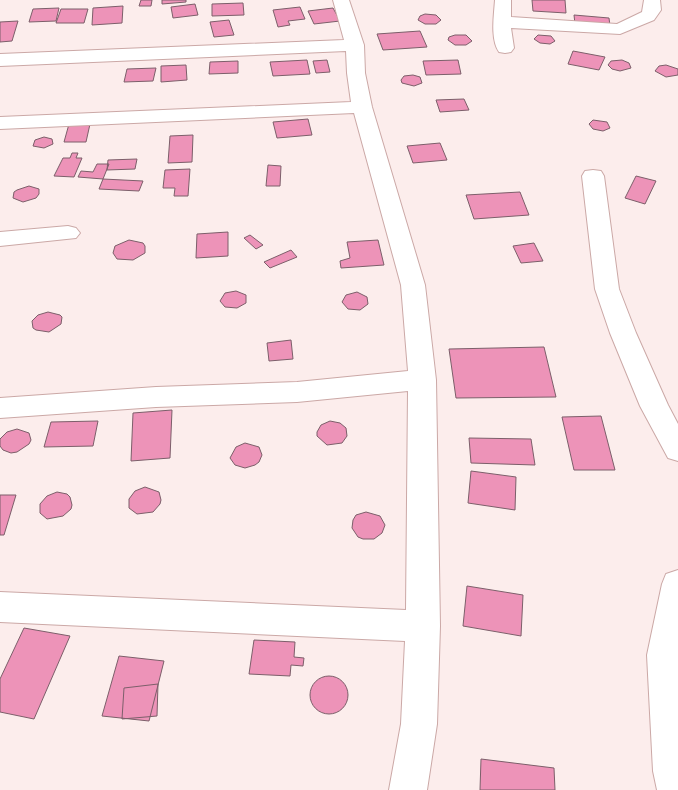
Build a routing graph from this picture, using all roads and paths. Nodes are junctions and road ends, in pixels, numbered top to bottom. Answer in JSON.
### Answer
{"nodes":[{"id":1,"x":341,"y":0,"type":"edge"},
{"id":2,"x":503,"y":0,"type":"edge"},
{"id":3,"x":652,"y":0,"type":"edge"},
{"id":4,"x":502,"y":22,"type":"junction"},
{"id":5,"x":355,"y":45,"type":"junction"},
{"id":6,"x":505,"y":48,"type":"dead end"},
{"id":7,"x":0,"y":60,"type":"edge"},
{"id":8,"x":362,"y":107,"type":"junction"},
{"id":9,"x":0,"y":123,"type":"edge"},
{"id":10,"x":593,"y":176,"type":"dead end"},
{"id":11,"x":68,"y":233,"type":"dead end"},
{"id":12,"x":0,"y":239,"type":"edge"},
{"id":13,"x":422,"y":380,"type":"junction"},
{"id":14,"x":0,"y":408,"type":"edge"},
{"id":15,"x":678,"y":450,"type":"edge"},
{"id":16,"x":678,"y":584,"type":"edge"},
{"id":17,"x":0,"y":607,"type":"edge"},
{"id":18,"x":423,"y":626,"type":"junction"},
{"id":19,"x":671,"y":656,"type":"edge"},
{"id":20,"x":408,"y":790,"type":"edge"},
{"id":21,"x":676,"y":790,"type":"edge"}],
"edges":[{"from":1,"to":5,"type":"street"},
{"from":2,"to":4,"type":"street"},
{"from":3,"to":4,"type":"street"},
{"from":4,"to":6,"type":"street"},
{"from":5,"to":7,"type":"street"},
{"from":5,"to":8,"type":"street"},
{"from":8,"to":9,"type":"street"},
{"from":8,"to":13,"type":"street"},
{"from":10,"to":15,"type":"street"},
{"from":11,"to":12,"type":"street"},
{"from":13,"to":14,"type":"street"},
{"from":13,"to":18,"type":"street"},
{"from":16,"to":19,"type":"street"},
{"from":17,"to":18,"type":"street"},
{"from":18,"to":20,"type":"street"},
{"from":19,"to":21,"type":"street"}]}
